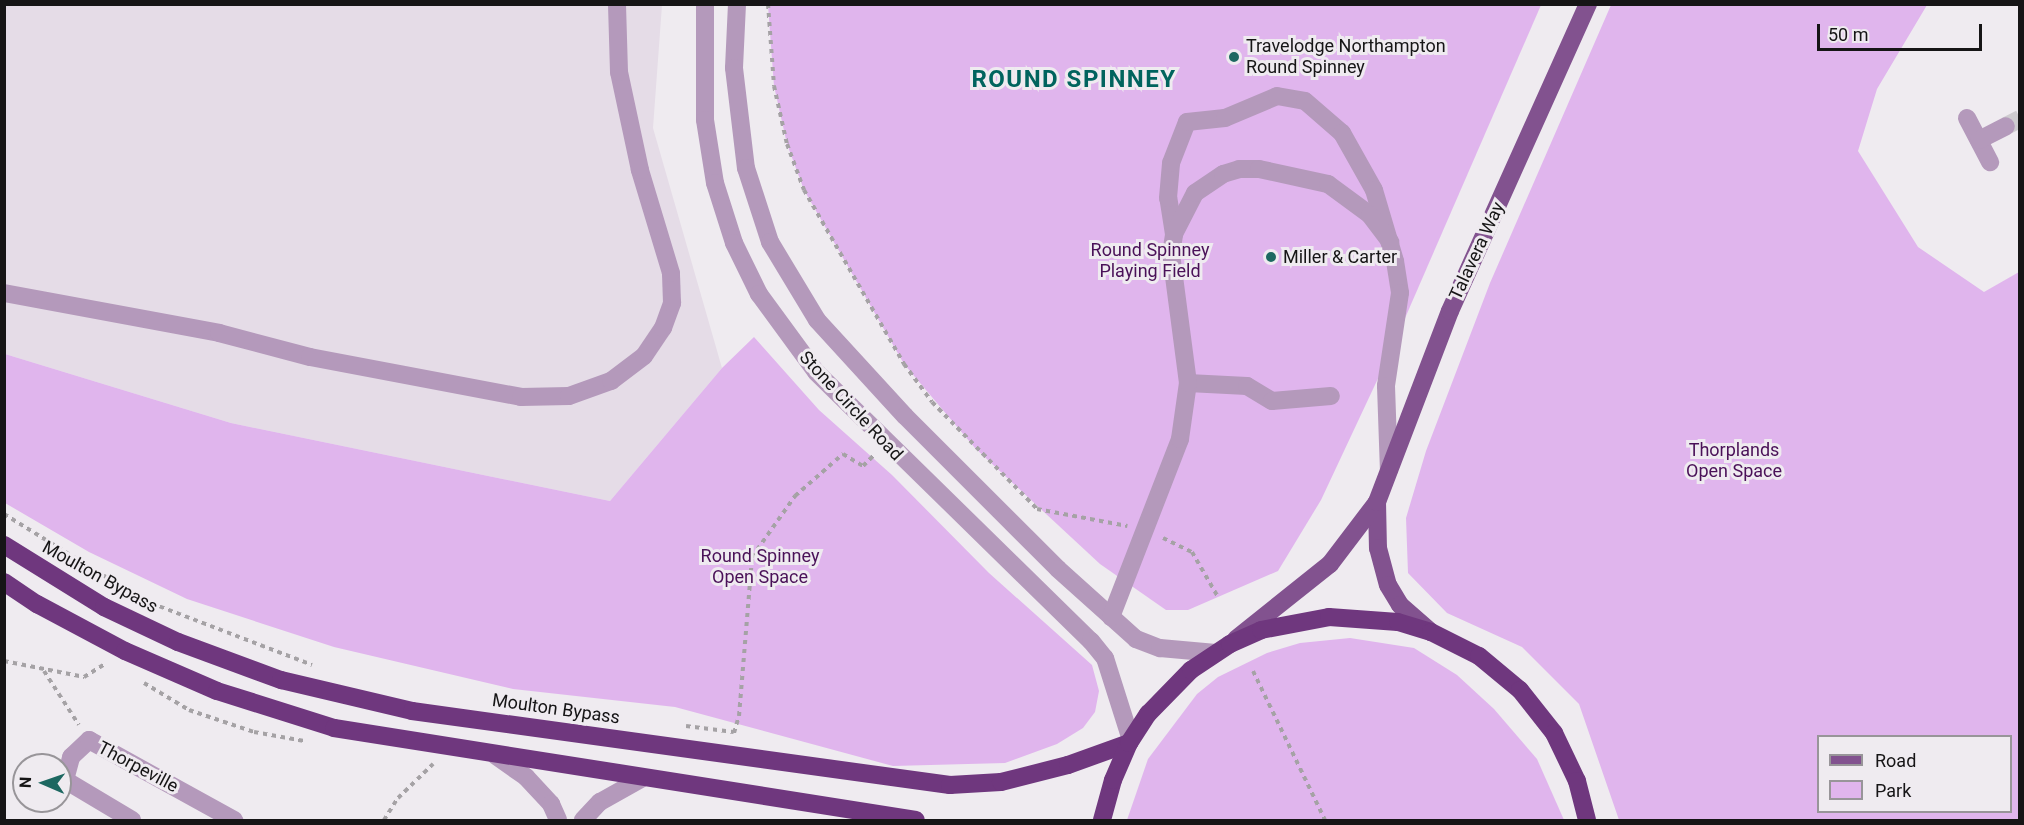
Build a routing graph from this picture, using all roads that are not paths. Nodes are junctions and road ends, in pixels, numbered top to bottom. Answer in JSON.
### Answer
{"nodes":[{"id":1,"x":617,"y":4,"type":"edge"},
{"id":2,"x":705,"y":4,"type":"edge"},
{"id":3,"x":736,"y":4,"type":"edge"},
{"id":4,"x":1588,"y":4,"type":"edge"},
{"id":5,"x":1967,"y":118,"type":"dead end"},
{"id":6,"x":2006,"y":126,"type":"tunnel mouth"},
{"id":7,"x":1979,"y":140,"type":"junction"},
{"id":8,"x":1990,"y":162,"type":"dead end"},
{"id":9,"x":1174,"y":234,"type":"junction"},
{"id":10,"x":1390,"y":243,"type":"junction"},
{"id":11,"x":4,"y":293,"type":"edge"},
{"id":12,"x":1188,"y":383,"type":"junction"},
{"id":13,"x":1331,"y":396,"type":"dead end"},
{"id":14,"x":1389,"y":470,"type":"junction"},
{"id":15,"x":1377,"y":502,"type":"junction"},
{"id":16,"x":4,"y":545,"type":"edge"},
{"id":17,"x":4,"y":582,"type":"edge"},
{"id":18,"x":1111,"y":617,"type":"junction"},
{"id":19,"x":1431,"y":632,"type":"junction"},
{"id":20,"x":1223,"y":648,"type":"junction"},
{"id":21,"x":1130,"y":742,"type":"junction"},
{"id":22,"x":496,"y":756,"type":"junction"},
{"id":23,"x":641,"y":779,"type":"junction"},
{"id":24,"x":1577,"y":781,"type":"junction"},
{"id":25,"x":132,"y":820,"type":"edge"},
{"id":26,"x":234,"y":820,"type":"edge"},
{"id":27,"x":558,"y":820,"type":"edge"},
{"id":28,"x":584,"y":820,"type":"edge"},
{"id":29,"x":916,"y":820,"type":"edge"},
{"id":30,"x":1102,"y":820,"type":"edge"},
{"id":31,"x":1587,"y":820,"type":"edge"},
{"id":32,"x":1596,"y":820,"type":"edge"}],
"edges":[{"from":1,"to":11,"type":"street"},
{"from":2,"to":21,"type":"street","name":"Stone Circle Road"},
{"from":3,"to":18,"type":"street","name":"Stone Circle Road"},
{"from":4,"to":14,"type":"main road","name":"Talavera Way"},
{"from":5,"to":7,"type":"street"},
{"from":6,"to":7,"type":"street"},
{"from":7,"to":8,"type":"street"},
{"from":9,"to":10,"type":"street"},
{"from":9,"to":10,"type":"street"},
{"from":9,"to":12,"type":"street"},
{"from":10,"to":14,"type":"street"},
{"from":12,"to":13,"type":"street"},
{"from":12,"to":18,"type":"street"},
{"from":14,"to":15,"type":"main road","name":"Talavera Way"},
{"from":15,"to":19,"type":"main road","name":"Talavera Way"},
{"from":15,"to":20,"type":"main road","name":"Talavera Way"},
{"from":16,"to":21,"type":"highway","name":"Moulton Bypass"},
{"from":17,"to":22,"type":"highway"},
{"from":18,"to":20,"type":"street","name":"Stone Circle Road"},
{"from":19,"to":20,"type":"highway"},
{"from":19,"to":24,"type":"highway"},
{"from":20,"to":21,"type":"highway"},
{"from":21,"to":30,"type":"highway"},
{"from":22,"to":23,"type":"highway"},
{"from":22,"to":27,"type":"street"},
{"from":23,"to":28,"type":"street"},
{"from":23,"to":29,"type":"highway"},
{"from":24,"to":31,"type":"highway"},
{"from":24,"to":32,"type":"highway"},
{"from":25,"to":26,"type":"street","name":"Thorpeville"}]}
